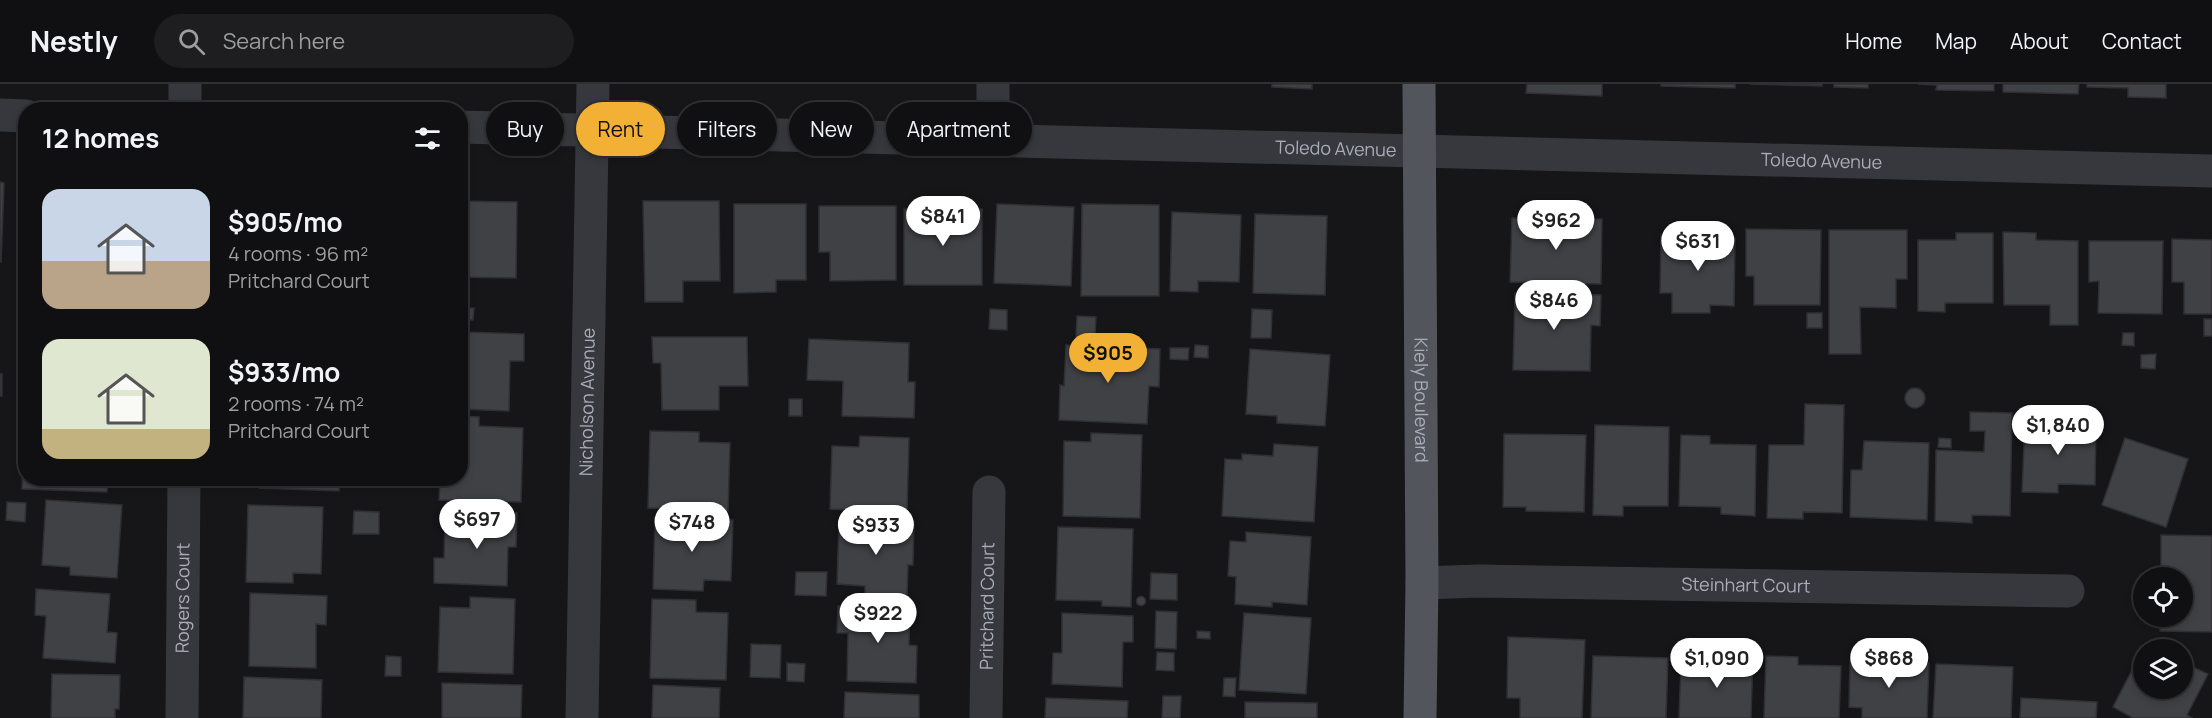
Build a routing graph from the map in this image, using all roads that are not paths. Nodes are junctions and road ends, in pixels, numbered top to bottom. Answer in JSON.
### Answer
{"nodes":[{"id":1,"x":185,"y":84,"type":"edge"},
{"id":2,"x":593,"y":84,"type":"edge"},
{"id":3,"x":993,"y":84,"type":"edge"},
{"id":4,"x":1419,"y":84,"type":"edge"},
{"id":5,"x":185,"y":102,"type":"edge"},
{"id":6,"x":593,"y":102,"type":"edge"},
{"id":7,"x":993,"y":102,"type":"edge"},
{"id":8,"x":0,"y":115,"type":"edge"},
{"id":9,"x":18,"y":116,"type":"edge"},
{"id":10,"x":468,"y":127,"type":"edge"},
{"id":11,"x":576,"y":130,"type":"edge"},
{"id":12,"x":665,"y":132,"type":"edge"},
{"id":13,"x":886,"y":137,"type":"edge"},
{"id":14,"x":1032,"y":141,"type":"edge"},
{"id":15,"x":1419,"y":151,"type":"junction"},
{"id":16,"x":593,"y":156,"type":"edge"},
{"id":17,"x":2212,"y":171,"type":"edge"},
{"id":18,"x":184,"y":486,"type":"edge"},
{"id":19,"x":989,"y":492,"type":"dead end"},
{"id":20,"x":1422,"y":583,"type":"junction"},
{"id":21,"x":2068,"y":591,"type":"dead end"},
{"id":22,"x":182,"y":718,"type":"edge"},
{"id":23,"x":582,"y":718,"type":"edge"},
{"id":24,"x":986,"y":718,"type":"edge"},
{"id":25,"x":1420,"y":718,"type":"edge"}],
"edges":[{"from":1,"to":5,"type":"street"},
{"from":2,"to":6,"type":"street","name":"Nicholson Avenue"},
{"from":3,"to":7,"type":"street"},
{"from":4,"to":15,"type":"main road","name":"Kiely Boulevard"},
{"from":8,"to":9,"type":"street"},
{"from":10,"to":11,"type":"street","name":"Toledo Avenue"},
{"from":12,"to":13,"type":"street","name":"Toledo Avenue"},
{"from":14,"to":15,"type":"street","name":"Toledo Avenue"},
{"from":15,"to":17,"type":"street","name":"Toledo Avenue"},
{"from":15,"to":20,"type":"main road","name":"Kiely Boulevard"},
{"from":16,"to":23,"type":"street","name":"Nicholson Avenue"},
{"from":18,"to":22,"type":"street","name":"Rogers Court"},
{"from":19,"to":24,"type":"street","name":"Pritchard Court"},
{"from":20,"to":21,"type":"street","name":"Steinhart Court"},
{"from":20,"to":25,"type":"main road","name":"Kiely Boulevard"}]}
